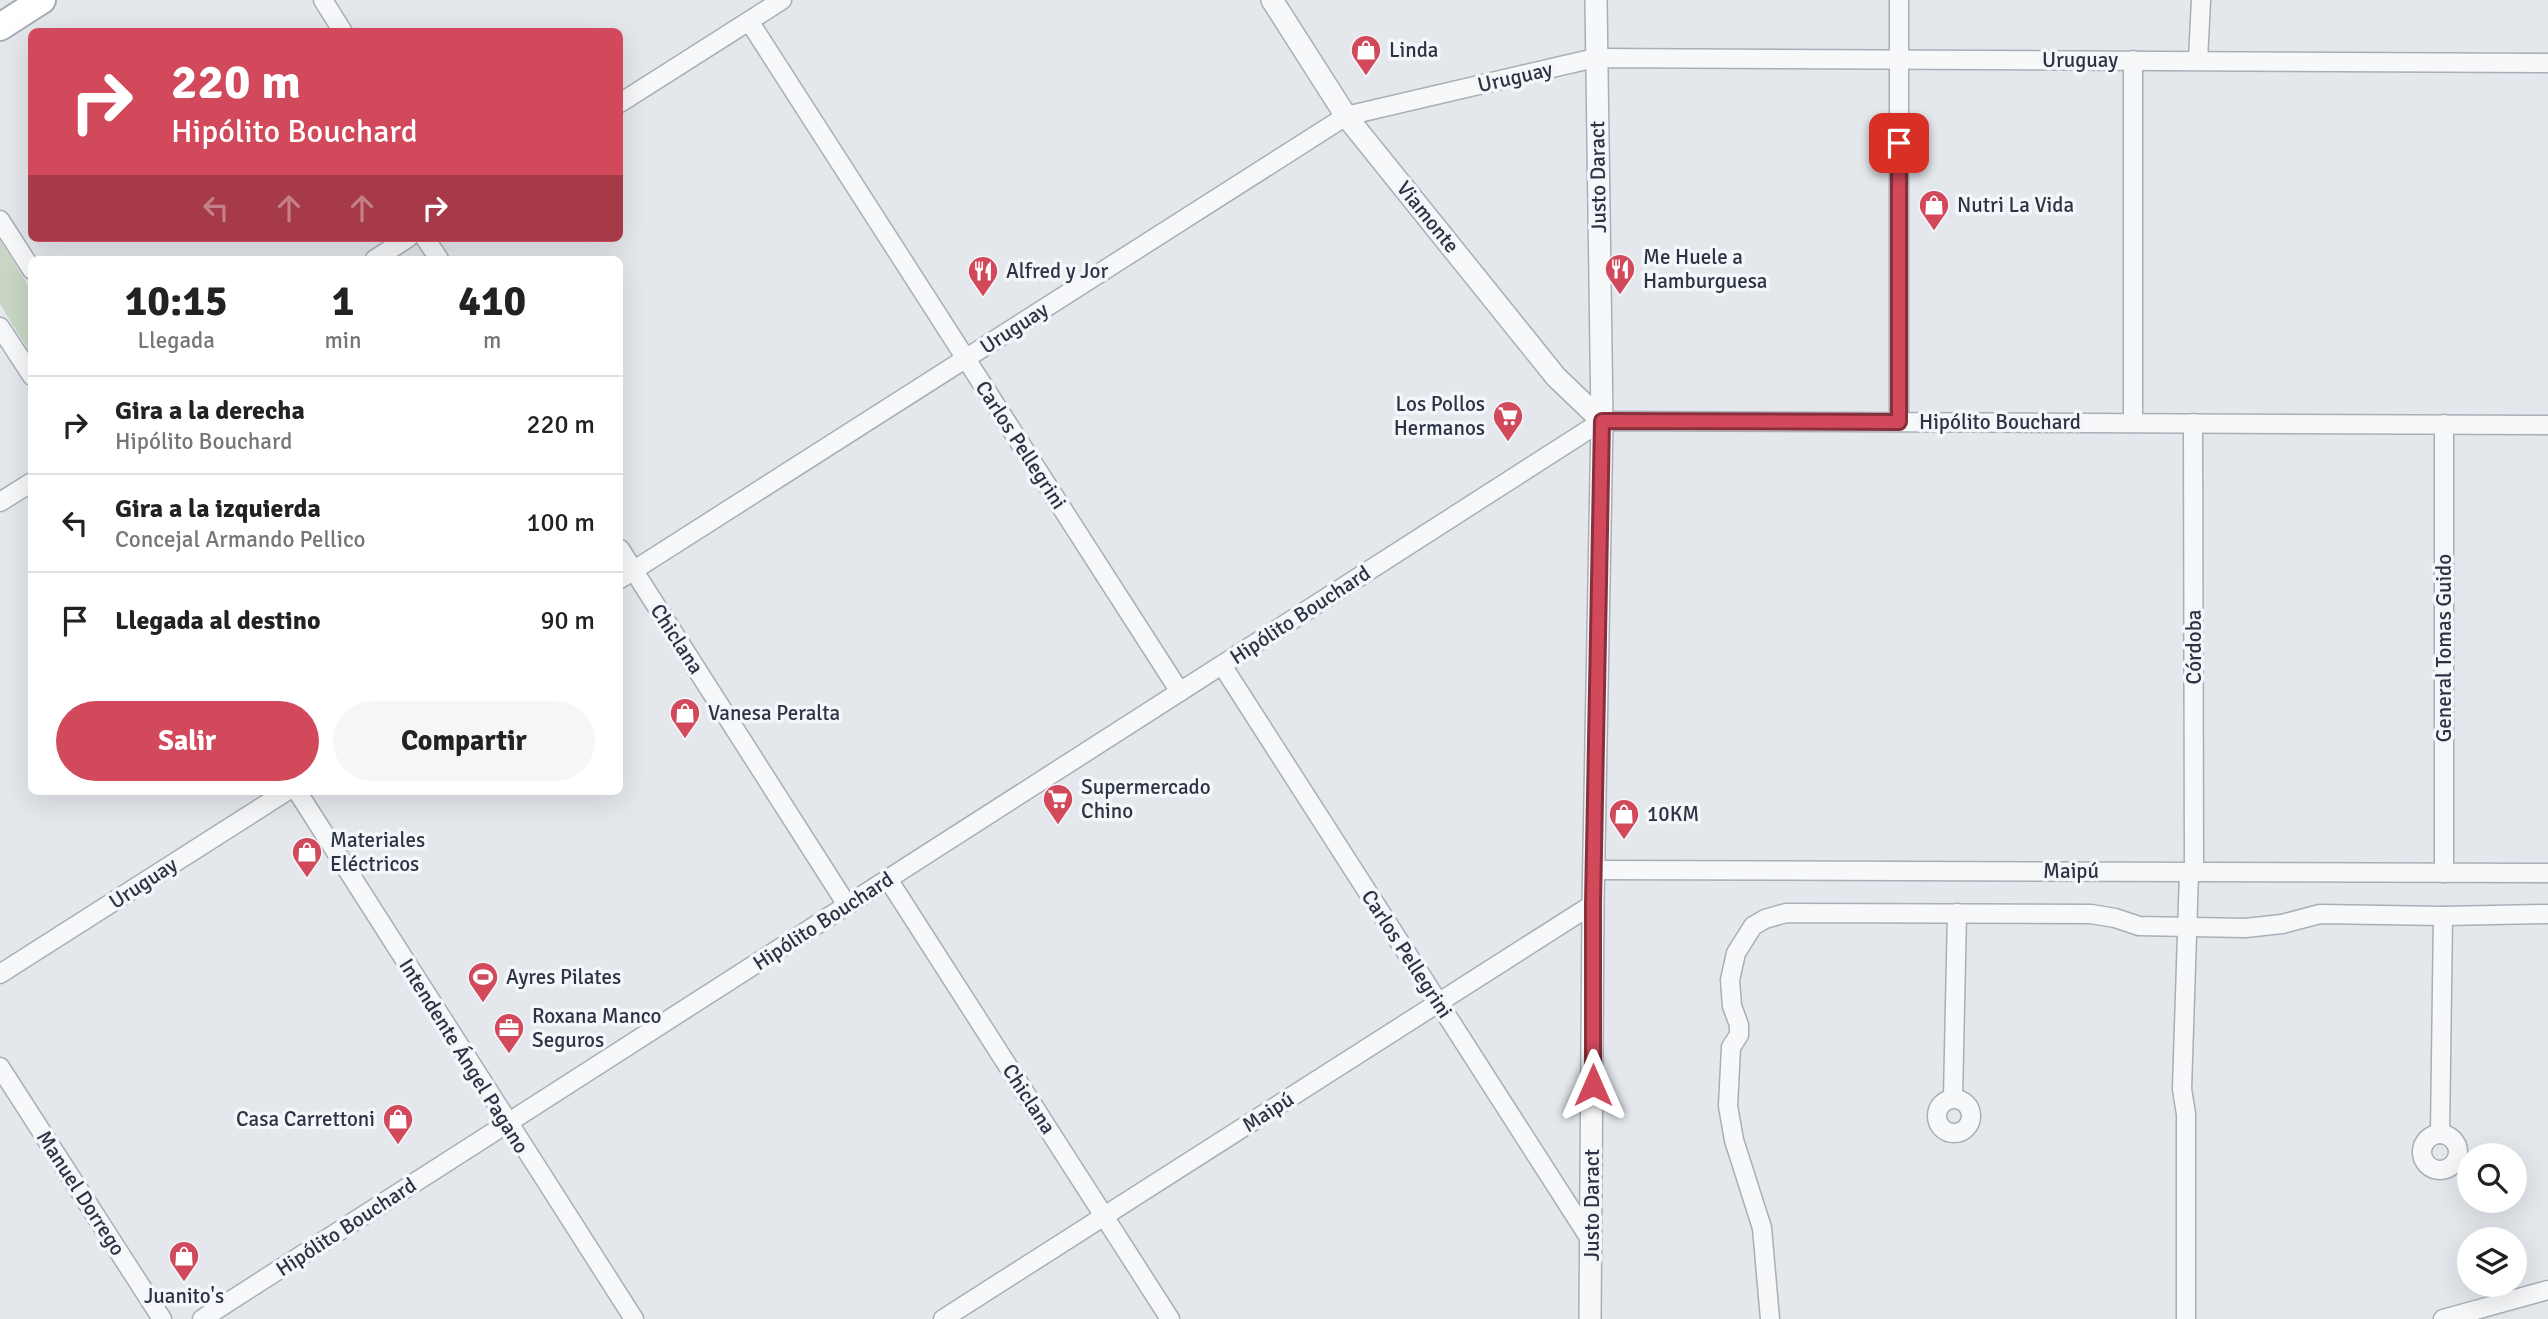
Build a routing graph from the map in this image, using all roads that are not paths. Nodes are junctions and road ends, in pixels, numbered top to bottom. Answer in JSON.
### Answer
{"nodes":[{"id":1,"x":42,"y":0,"type":"edge"},
{"id":2,"x":323,"y":0,"type":"edge"},
{"id":3,"x":782,"y":0,"type":"edge"},
{"id":4,"x":1272,"y":0,"type":"edge"},
{"id":5,"x":1596,"y":0,"type":"edge"},
{"id":6,"x":1899,"y":0,"type":"edge"},
{"id":7,"x":2201,"y":0,"type":"edge"},
{"id":8,"x":749,"y":21,"type":"junction"},
{"id":9,"x":0,"y":27,"type":"edge"},
{"id":10,"x":340,"y":28,"type":"edge"},
{"id":11,"x":1595,"y":58,"type":"junction"},
{"id":12,"x":1899,"y":59,"type":"junction"},
{"id":13,"x":2133,"y":60,"type":"junction"},
{"id":14,"x":2198,"y":60,"type":"junction"},
{"id":15,"x":2548,"y":63,"type":"edge"},
{"id":16,"x":623,"y":101,"type":"edge"},
{"id":17,"x":1346,"y":116,"type":"junction"},
{"id":18,"x":0,"y":220,"type":"edge"},
{"id":19,"x":402,"y":242,"type":"edge"},
{"id":20,"x":380,"y":256,"type":"edge"},
{"id":21,"x":28,"y":264,"type":"edge"},
{"id":22,"x":0,"y":327,"type":"edge"},
{"id":23,"x":966,"y":358,"type":"junction"},
{"id":24,"x":28,"y":370,"type":"edge"},
{"id":25,"x":1602,"y":421,"type":"junction"},
{"id":26,"x":1899,"y":422,"type":"junction"},
{"id":27,"x":2133,"y":423,"type":"junction"},
{"id":28,"x":2193,"y":423,"type":"junction"},
{"id":29,"x":2444,"y":424,"type":"junction"},
{"id":30,"x":2548,"y":425,"type":"edge"},
{"id":31,"x":28,"y":484,"type":"edge"},
{"id":32,"x":0,"y":502,"type":"edge"},
{"id":33,"x":626,"y":575,"type":"edge"},
{"id":34,"x":1222,"y":665,"type":"junction"},
{"id":35,"x":1180,"y":692,"type":"junction"},
{"id":36,"x":281,"y":795,"type":"edge"},
{"id":37,"x":300,"y":795,"type":"edge"},
{"id":38,"x":1594,"y":870,"type":"junction"},
{"id":39,"x":2191,"y":872,"type":"junction"},
{"id":40,"x":2444,"y":873,"type":"junction"},
{"id":41,"x":2548,"y":873,"type":"edge"},
{"id":42,"x":888,"y":879,"type":"junction"},
{"id":43,"x":1593,"y":904,"type":"junction"},
{"id":44,"x":848,"y":905,"type":"junction"},
{"id":45,"x":1957,"y":913,"type":"junction"},
{"id":46,"x":2548,"y":914,"type":"edge"},
{"id":47,"x":2443,"y":916,"type":"junction"},
{"id":48,"x":2187,"y":927,"type":"junction"},
{"id":49,"x":0,"y":974,"type":"edge"},
{"id":50,"x":1438,"y":1003,"type":"junction"},
{"id":51,"x":0,"y":1066,"type":"edge"},
{"id":52,"x":1953,"y":1098,"type":"dead end"},
{"id":53,"x":507,"y":1124,"type":"junction"},
{"id":54,"x":2441,"y":1134,"type":"dead end"},
{"id":55,"x":1104,"y":1216,"type":"junction"},
{"id":56,"x":1593,"y":1243,"type":"junction"},
{"id":57,"x":2548,"y":1290,"type":"edge"},
{"id":58,"x":162,"y":1319,"type":"edge"},
{"id":59,"x":202,"y":1319,"type":"edge"},
{"id":60,"x":634,"y":1319,"type":"edge"},
{"id":61,"x":943,"y":1319,"type":"edge"},
{"id":62,"x":1170,"y":1319,"type":"edge"},
{"id":63,"x":1590,"y":1319,"type":"edge"},
{"id":64,"x":1770,"y":1319,"type":"edge"},
{"id":65,"x":2186,"y":1319,"type":"edge"},
{"id":66,"x":2443,"y":1319,"type":"edge"}],
"edges":[{"from":1,"to":9,"type":"main road"},
{"from":2,"to":10,"type":"street"},
{"from":3,"to":8,"type":"street"},
{"from":4,"to":17,"type":"street","name":"Viamonte"},
{"from":5,"to":11,"type":"street","name":"Justo Daract"},
{"from":6,"to":12,"type":"street"},
{"from":7,"to":14,"type":"street"},
{"from":8,"to":16,"type":"street"},
{"from":8,"to":23,"type":"street","name":"Carlos Pellegrini"},
{"from":11,"to":12,"type":"street","name":"Uruguay"},
{"from":11,"to":17,"type":"street","name":"Uruguay"},
{"from":11,"to":25,"type":"street","name":"Justo Daract"},
{"from":12,"to":13,"type":"street","name":"Uruguay"},
{"from":12,"to":26,"type":"street"},
{"from":13,"to":14,"type":"street","name":"Uruguay"},
{"from":13,"to":27,"type":"street"},
{"from":14,"to":15,"type":"street","name":"Uruguay"},
{"from":17,"to":23,"type":"street","name":"Uruguay"},
{"from":17,"to":25,"type":"street","name":"Viamonte"},
{"from":18,"to":21,"type":"street"},
{"from":19,"to":20,"type":"street"},
{"from":22,"to":24,"type":"street"},
{"from":23,"to":33,"type":"street","name":"Uruguay"},
{"from":23,"to":35,"type":"street","name":"Carlos Pellegrini"},
{"from":25,"to":26,"type":"street","name":"Hipólito Bouchard"},
{"from":25,"to":34,"type":"street","name":"Hipólito Bouchard"},
{"from":25,"to":38,"type":"street","name":"Justo Daract"},
{"from":26,"to":27,"type":"street","name":"Hipólito Bouchard"},
{"from":27,"to":28,"type":"street","name":"Hipólito Bouchard"},
{"from":28,"to":29,"type":"street","name":"Hipólito Bouchard"},
{"from":28,"to":39,"type":"street","name":"Córdoba"},
{"from":29,"to":30,"type":"street","name":"Hipólito Bouchard"},
{"from":29,"to":40,"type":"street","name":"General Tomas Guido"},
{"from":31,"to":32,"type":"street"},
{"from":33,"to":44,"type":"street","name":"Chiclana"},
{"from":34,"to":35,"type":"street","name":"Hipólito Bouchard"},
{"from":34,"to":50,"type":"street","name":"Carlos Pellegrini"},
{"from":35,"to":42,"type":"street","name":"Hipólito Bouchard"},
{"from":36,"to":49,"type":"street","name":"Uruguay"},
{"from":37,"to":53,"type":"street","name":"Intendente Ángel Pagano"},
{"from":38,"to":39,"type":"street","name":"Maipú"},
{"from":38,"to":43,"type":"street","name":"Justo Daract"},
{"from":39,"to":40,"type":"street","name":"Maipú"},
{"from":39,"to":48,"type":"street","name":"Córdoba"},
{"from":40,"to":41,"type":"street","name":"Maipú"},
{"from":42,"to":44,"type":"street","name":"Hipólito Bouchard"},
{"from":42,"to":55,"type":"street","name":"Chiclana"},
{"from":43,"to":50,"type":"street","name":"Maipú"},
{"from":43,"to":56,"type":"street","name":"Justo Daract"},
{"from":44,"to":53,"type":"street","name":"Hipólito Bouchard"},
{"from":45,"to":48,"type":"street"},
{"from":45,"to":52,"type":"street"},
{"from":45,"to":64,"type":"street"},
{"from":46,"to":47,"type":"street"},
{"from":47,"to":48,"type":"street"},
{"from":47,"to":54,"type":"street"},
{"from":48,"to":65,"type":"street","name":"Córdoba"},
{"from":50,"to":55,"type":"street","name":"Maipú"},
{"from":50,"to":56,"type":"street","name":"Carlos Pellegrini"},
{"from":51,"to":58,"type":"street","name":"Manuel Dorrego"},
{"from":53,"to":59,"type":"street","name":"Hipólito Bouchard"},
{"from":53,"to":60,"type":"street","name":"Intendente Ángel Pagano"},
{"from":55,"to":61,"type":"street","name":"Maipú"},
{"from":55,"to":62,"type":"street","name":"Chiclana"},
{"from":56,"to":63,"type":"street","name":"Justo Daract"},
{"from":57,"to":66,"type":"street"}]}
